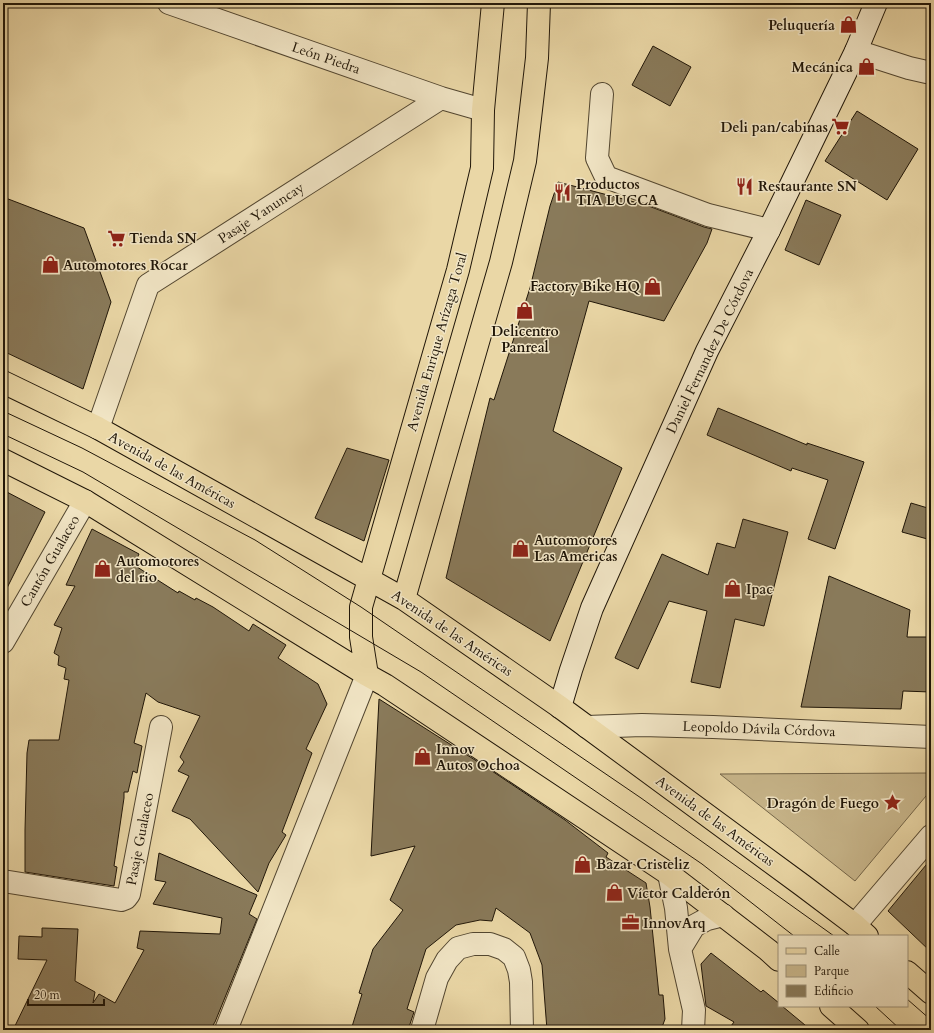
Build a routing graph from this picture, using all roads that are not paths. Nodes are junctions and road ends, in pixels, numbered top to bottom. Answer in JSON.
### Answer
{"nodes":[{"id":1,"x":169,"y":3,"type":"edge"},
{"id":2,"x":493,"y":3,"type":"edge"},
{"id":3,"x":539,"y":3,"type":"edge"},
{"id":4,"x":876,"y":3,"type":"edge"},
{"id":5,"x":856,"y":51,"type":"junction"},
{"id":6,"x":931,"y":73,"type":"edge"},
{"id":7,"x":602,"y":94,"type":"dead end"},
{"id":8,"x":441,"y":98,"type":"junction"},
{"id":9,"x":483,"y":110,"type":"junction"},
{"id":10,"x":770,"y":230,"type":"junction"},
{"id":11,"x":3,"y":382,"type":"edge"},
{"id":12,"x":98,"y":428,"type":"junction"},
{"id":13,"x":3,"y":460,"type":"edge"},
{"id":14,"x":85,"y":501,"type":"junction"},
{"id":15,"x":370,"y":580,"type":"junction"},
{"id":16,"x":404,"y":598,"type":"junction"},
{"id":17,"x":3,"y":642,"type":"edge"},
{"id":18,"x":367,"y":675,"type":"junction"},
{"id":19,"x":560,"y":707,"type":"junction"},
{"id":20,"x":161,"y":727,"type":"dead end"},
{"id":21,"x":587,"y":727,"type":"junction"},
{"id":22,"x":931,"y":737,"type":"edge"},
{"id":23,"x":931,"y":836,"type":"edge"},
{"id":24,"x":669,"y":874,"type":"junction"},
{"id":25,"x":3,"y":881,"type":"edge"},
{"id":26,"x":723,"y":915,"type":"junction"},
{"id":27,"x":861,"y":930,"type":"edge"},
{"id":28,"x":680,"y":949,"type":"junction"},
{"id":29,"x":778,"y":959,"type":"edge"},
{"id":30,"x":908,"y":973,"type":"edge"},
{"id":31,"x":931,"y":993,"type":"edge"},
{"id":32,"x":832,"y":1007,"type":"edge"},
{"id":33,"x":226,"y":1030,"type":"edge"},
{"id":34,"x":422,"y":1030,"type":"edge"},
{"id":35,"x":522,"y":1030,"type":"edge"},
{"id":36,"x":693,"y":1030,"type":"edge"},
{"id":37,"x":858,"y":1030,"type":"edge"}],
"edges":[{"from":1,"to":8,"type":"street","name":"León Piedra"},
{"from":2,"to":9,"type":"main road","name":"Avenida Enrique Arízaga Toral"},
{"from":3,"to":16,"type":"main road"},
{"from":4,"to":5,"type":"street","name":"Daniel Fernandez De Córdova"},
{"from":5,"to":6,"type":"street"},
{"from":5,"to":10,"type":"street","name":"Daniel Fernandez De Córdova"},
{"from":7,"to":10,"type":"street"},
{"from":8,"to":9,"type":"street","name":"León Piedra"},
{"from":8,"to":12,"type":"street","name":"Pasaje Yanuncay"},
{"from":9,"to":15,"type":"main road","name":"Avenida Enrique Arízaga Toral"},
{"from":10,"to":19,"type":"street","name":"Daniel Fernandez De Córdova"},
{"from":11,"to":12,"type":"main road","name":"Avenida de las Américas"},
{"from":12,"to":15,"type":"main road","name":"Avenida de las Américas"},
{"from":13,"to":14,"type":"main road"},
{"from":14,"to":17,"type":"street","name":"Cantón Gualaceo"},
{"from":14,"to":18,"type":"main road"},
{"from":15,"to":16,"type":"main road","name":"Avenida de las Américas"},
{"from":15,"to":18,"type":"main road","name":"Avenida Enrique Arízaga Toral"},
{"from":16,"to":19,"type":"main road","name":"Avenida de las Américas"},
{"from":18,"to":24,"type":"main road"},
{"from":18,"to":33,"type":"street"},
{"from":19,"to":21,"type":"main road","name":"Avenida de las Américas"},
{"from":20,"to":25,"type":"street","name":"Pasaje Gualaceo"},
{"from":21,"to":22,"type":"street","name":"Leopoldo Dávila Córdova"},
{"from":21,"to":27,"type":"main road","name":"Avenida de las Américas"},
{"from":23,"to":27,"type":"street"},
{"from":24,"to":26,"type":"main road"},
{"from":24,"to":28,"type":"street"},
{"from":26,"to":28,"type":"street"},
{"from":26,"to":29,"type":"main road"},
{"from":28,"to":36,"type":"street"},
{"from":30,"to":31,"type":"main road"},
{"from":32,"to":37,"type":"main road"},
{"from":34,"to":35,"type":"street"}]}
